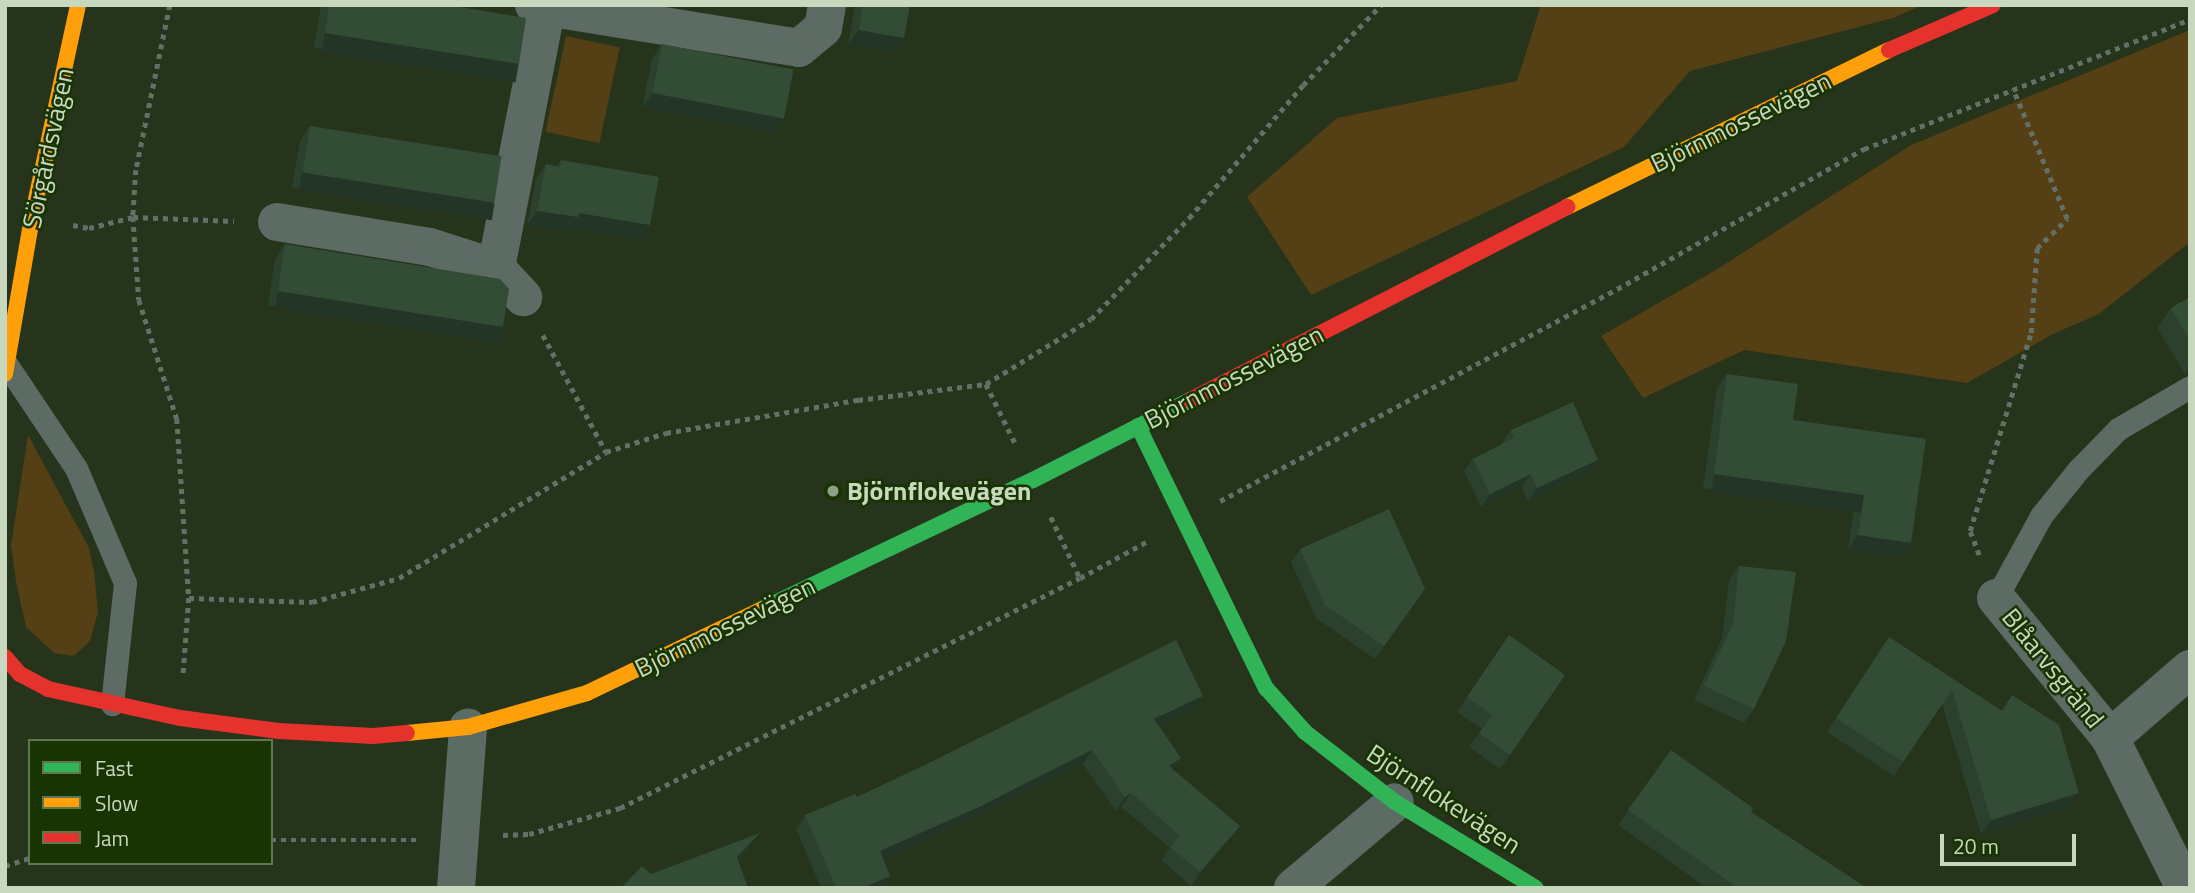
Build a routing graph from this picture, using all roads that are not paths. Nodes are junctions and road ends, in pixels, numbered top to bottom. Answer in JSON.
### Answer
{"nodes":[{"id":1,"x":78,"y":5,"type":"edge"},
{"id":2,"x":827,"y":5,"type":"edge"},
{"id":3,"x":1993,"y":5,"type":"edge"},
{"id":4,"x":543,"y":6,"type":"edge"},
{"id":5,"x":277,"y":222,"type":"road end"},
{"id":6,"x":496,"y":268,"type":"junction"},
{"id":7,"x":13,"y":283,"type":"edge"},
{"id":8,"x":523,"y":297,"type":"road end"},
{"id":9,"x":6,"y":370,"type":"edge"},
{"id":10,"x":2190,"y":387,"type":"edge"},
{"id":11,"x":1138,"y":426,"type":"junction"},
{"id":12,"x":1996,"y":598,"type":"joint"},
{"id":13,"x":5,"y":657,"type":"edge"},
{"id":14,"x":2190,"y":669,"type":"edge"},
{"id":15,"x":112,"y":704,"type":"junction"},
{"id":16,"x":468,"y":727,"type":"junction"},
{"id":17,"x":2110,"y":738,"type":"junction"},
{"id":18,"x":1395,"y":802,"type":"junction"},
{"id":19,"x":456,"y":888,"type":"edge"},
{"id":20,"x":1293,"y":888,"type":"edge"},
{"id":21,"x":1536,"y":888,"type":"edge"},
{"id":22,"x":2185,"y":888,"type":"edge"}],
"edges":[{"from":1,"to":7,"type":"street","name":"Sörgårdsvägen"},
{"from":2,"to":4,"type":"street"},
{"from":3,"to":11,"type":"street","name":"Björnmossevägen"},
{"from":4,"to":6,"type":"street"},
{"from":5,"to":6,"type":"street"},
{"from":6,"to":8,"type":"street"},
{"from":7,"to":9,"type":"street","name":"Sörgårdsvägen"},
{"from":9,"to":15,"type":"lane"},
{"from":10,"to":12,"type":"lane"},
{"from":11,"to":16,"type":"street","name":"Björnmossevägen"},
{"from":11,"to":18,"type":"street","name":"Björnflokevägen"},
{"from":12,"to":17,"type":"street","name":"Blåarvsgränd"},
{"from":13,"to":15,"type":"street","name":"Björnmossevägen"},
{"from":14,"to":17,"type":"street","name":"Blåarvsgränd"},
{"from":15,"to":16,"type":"street","name":"Björnmossevägen"},
{"from":16,"to":19,"type":"street"},
{"from":17,"to":22,"type":"street","name":"Blåarvsgränd"},
{"from":18,"to":20,"type":"street"},
{"from":18,"to":21,"type":"street","name":"Björnflokevägen"}]}
